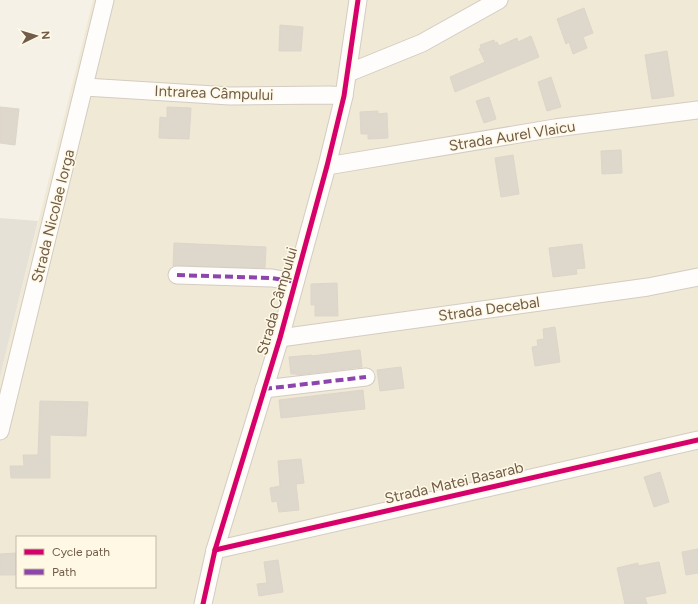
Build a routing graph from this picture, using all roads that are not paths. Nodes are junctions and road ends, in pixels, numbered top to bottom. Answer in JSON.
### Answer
{"nodes":[{"id":1,"x":105,"y":0,"type":"edge"},
{"id":2,"x":358,"y":0,"type":"edge"},
{"id":3,"x":499,"y":0,"type":"edge"},
{"id":4,"x":348,"y":73,"type":"junction"},
{"id":5,"x":84,"y":87,"type":"junction"},
{"id":6,"x":344,"y":96,"type":"junction"},
{"id":7,"x":698,"y":110,"type":"edge"},
{"id":8,"x":327,"y":166,"type":"junction"},
{"id":9,"x":177,"y":275,"type":"dead end"},
{"id":10,"x":698,"y":277,"type":"edge"},
{"id":11,"x":295,"y":282,"type":"junction"},
{"id":12,"x":280,"y":338,"type":"junction"},
{"id":13,"x":366,"y":377,"type":"dead end"},
{"id":14,"x":264,"y":389,"type":"junction"},
{"id":15,"x":0,"y":431,"type":"edge"},
{"id":16,"x":698,"y":440,"type":"edge"},
{"id":17,"x":215,"y":550,"type":"junction"},
{"id":18,"x":203,"y":604,"type":"edge"}],
"edges":[{"from":1,"to":5,"type":"street","name":"Strada Nicolae Iorga"},
{"from":2,"to":4,"type":"street","name":"Strada Câmpului"},
{"from":3,"to":4,"type":"street"},
{"from":4,"to":6,"type":"street","name":"Strada Câmpului"},
{"from":5,"to":6,"type":"street","name":"Intrarea Câmpului"},
{"from":5,"to":15,"type":"street","name":"Strada Nicolae Iorga"},
{"from":6,"to":8,"type":"street","name":"Strada Câmpului"},
{"from":7,"to":8,"type":"street","name":"Strada Aurel Vlaicu"},
{"from":8,"to":11,"type":"street","name":"Strada Câmpului"},
{"from":9,"to":11,"type":"street"},
{"from":10,"to":12,"type":"street","name":"Strada Decebal"},
{"from":11,"to":12,"type":"street","name":"Strada Câmpului"},
{"from":12,"to":14,"type":"street","name":"Strada Câmpului"},
{"from":13,"to":14,"type":"street"},
{"from":14,"to":17,"type":"street","name":"Strada Câmpului"},
{"from":16,"to":17,"type":"street","name":"Strada Matei Basarab"},
{"from":17,"to":18,"type":"street","name":"Strada Câmpului"}]}
